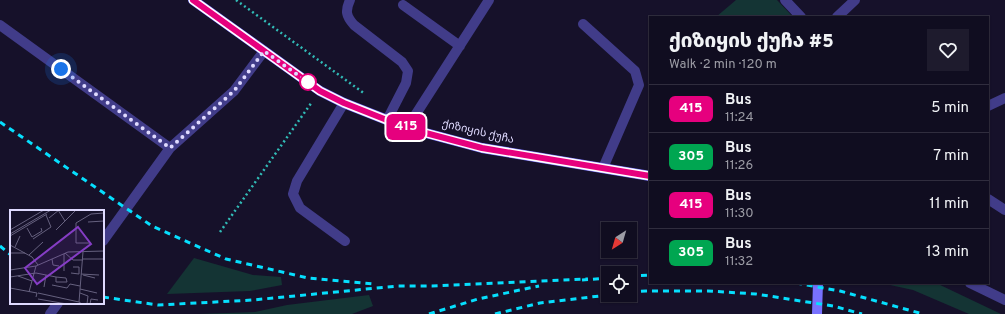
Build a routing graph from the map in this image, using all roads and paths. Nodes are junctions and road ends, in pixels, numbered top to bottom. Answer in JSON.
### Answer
{"nodes":[{"id":1,"x":193,"y":0,"type":"edge"},
{"id":2,"x":236,"y":0,"type":"edge"},
{"id":3,"x":350,"y":0,"type":"edge"},
{"id":4,"x":489,"y":0,"type":"edge"},
{"id":5,"x":785,"y":0,"type":"edge"},
{"id":6,"x":855,"y":0,"type":"edge"},
{"id":7,"x":403,"y":5,"type":"dead end"},
{"id":8,"x":800,"y":16,"type":"edge"},
{"id":9,"x":838,"y":16,"type":"edge"},
{"id":10,"x":583,"y":24,"type":"dead end"},
{"id":11,"x":0,"y":25,"type":"edge"},
{"id":12,"x":460,"y":46,"type":"junction"},
{"id":13,"x":264,"y":51,"type":"junction"},
{"id":14,"x":320,"y":91,"type":"junction"},
{"id":15,"x":367,"y":96,"type":"dead end"},
{"id":16,"x":1005,"y":98,"type":"edge"},
{"id":17,"x":344,"y":103,"type":"junction"},
{"id":18,"x":989,"y":106,"type":"edge"},
{"id":19,"x":387,"y":120,"type":"junction"},
{"id":20,"x":407,"y":128,"type":"junction"},
{"id":21,"x":170,"y":148,"type":"junction"},
{"id":22,"x":603,"y":168,"type":"junction"},
{"id":23,"x":649,"y":176,"type":"edge"},
{"id":24,"x":989,"y":200,"type":"edge"},
{"id":25,"x":1005,"y":210,"type":"edge"},
{"id":26,"x":220,"y":232,"type":"dead end"},
{"id":27,"x":104,"y":240,"type":"edge"},
{"id":28,"x":344,"y":240,"type":"dead end"},
{"id":29,"x":818,"y":284,"type":"edge"},
{"id":30,"x":972,"y":284,"type":"edge"},
{"id":31,"x":1005,"y":300,"type":"edge"},
{"id":32,"x":57,"y":304,"type":"edge"},
{"id":33,"x":50,"y":314,"type":"edge"},
{"id":34,"x":817,"y":314,"type":"edge"}],
"edges":[{"from":1,"to":13,"type":"street","name":"ქიზიყის ქუჩა"},
{"from":2,"to":15,"type":"path"},
{"from":3,"to":19,"type":"street"},
{"from":4,"to":12,"type":"street"},
{"from":5,"to":8,"type":"street"},
{"from":6,"to":9,"type":"street"},
{"from":7,"to":12,"type":"street"},
{"from":10,"to":22,"type":"street"},
{"from":11,"to":21,"type":"street"},
{"from":12,"to":20,"type":"street"},
{"from":13,"to":14,"type":"street","name":"ქიზიყის ქუჩა"},
{"from":13,"to":21,"type":"street"},
{"from":14,"to":17,"type":"street","name":"ქიზიყის ქუჩა"},
{"from":14,"to":26,"type":"path"},
{"from":16,"to":18,"type":"street"},
{"from":17,"to":19,"type":"street","name":"ქიზიყის ქუჩა"},
{"from":17,"to":28,"type":"street"},
{"from":19,"to":20,"type":"street","name":"ქიზიყის ქუჩა"},
{"from":20,"to":22,"type":"street","name":"ქიზიყის ქუჩა"},
{"from":21,"to":27,"type":"street"},
{"from":22,"to":23,"type":"street","name":"ქიზიყის ქუჩა"},
{"from":24,"to":25,"type":"street"},
{"from":29,"to":34,"type":"street"},
{"from":30,"to":31,"type":"street"},
{"from":32,"to":33,"type":"street"}]}
